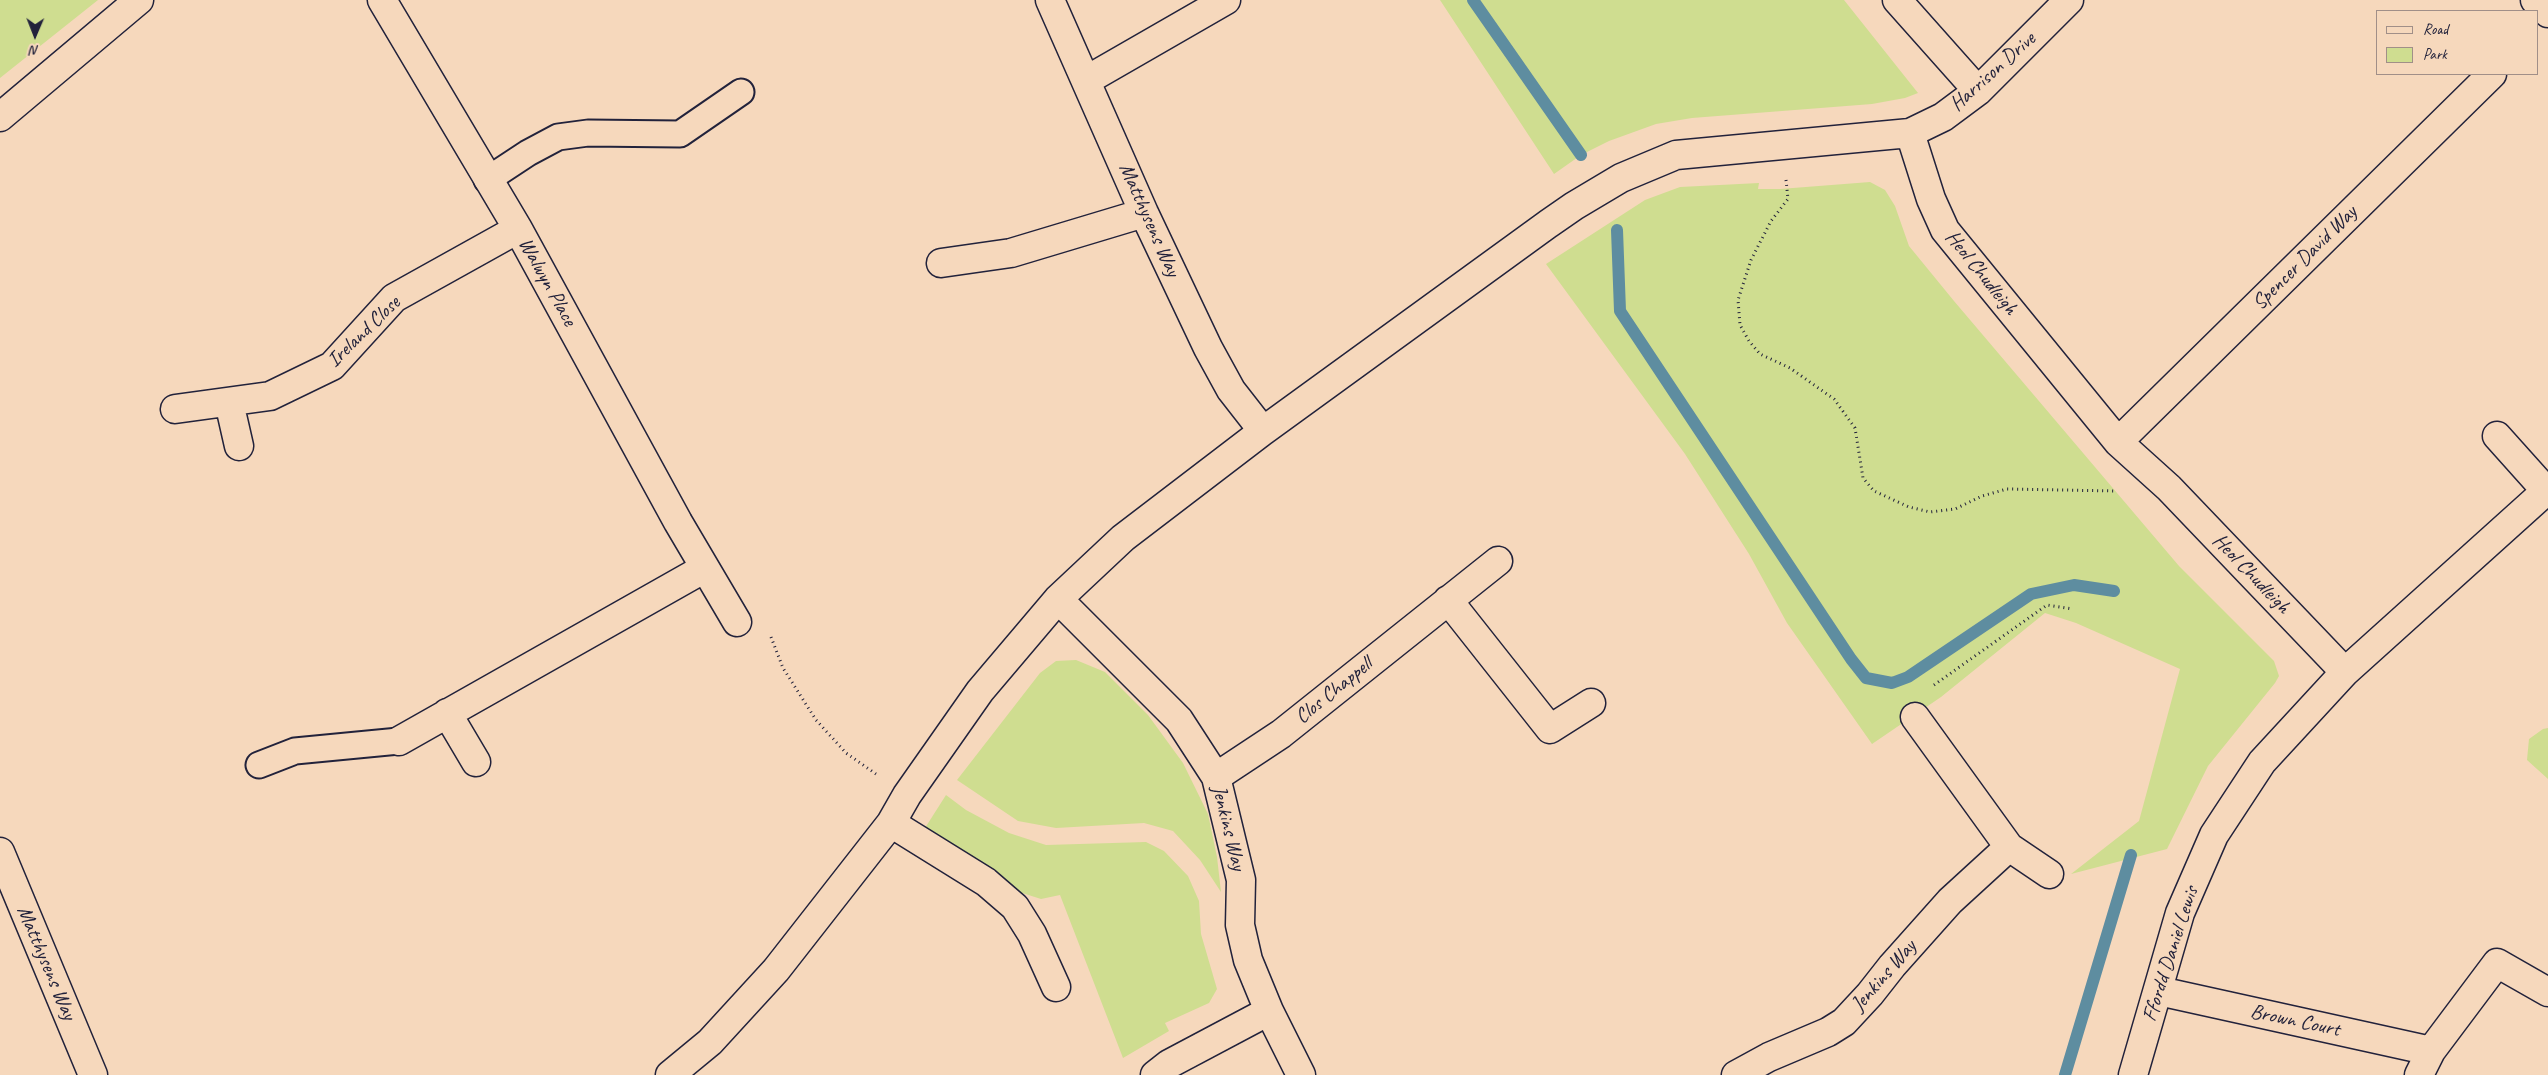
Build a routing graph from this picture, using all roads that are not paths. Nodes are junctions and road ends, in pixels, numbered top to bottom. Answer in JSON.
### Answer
{"nodes":[{"id":1,"x":139,"y":0,"type":"edge"},
{"id":2,"x":382,"y":0,"type":"edge"},
{"id":3,"x":1050,"y":0,"type":"edge"},
{"id":4,"x":1226,"y":0,"type":"edge"},
{"id":5,"x":1897,"y":0,"type":"edge"},
{"id":6,"x":2070,"y":0,"type":"edge"},
{"id":7,"x":2535,"y":0,"type":"edge"},
{"id":8,"x":2548,"y":13,"type":"edge"},
{"id":9,"x":2548,"y":18,"type":"edge"},
{"id":10,"x":2538,"y":28,"type":"edge"},
{"id":11,"x":2491,"y":75,"type":"edge"},
{"id":12,"x":1087,"y":80,"type":"junction"},
{"id":13,"x":1978,"y":91,"type":"junction"},
{"id":14,"x":741,"y":92,"type":"dead end"},
{"id":15,"x":0,"y":117,"type":"edge"},
{"id":16,"x":1910,"y":133,"type":"junction"},
{"id":17,"x":488,"y":180,"type":"junction"},
{"id":18,"x":1144,"y":213,"type":"junction"},
{"id":19,"x":518,"y":229,"type":"junction"},
{"id":20,"x":941,"y":263,"type":"dead end"},
{"id":21,"x":228,"y":402,"type":"junction"},
{"id":22,"x":175,"y":409,"type":"dead end"},
{"id":23,"x":1263,"y":431,"type":"junction"},
{"id":24,"x":2497,"y":436,"type":"dead end"},
{"id":25,"x":2118,"y":442,"type":"junction"},
{"id":26,"x":239,"y":446,"type":"dead end"},
{"id":27,"x":2547,"y":492,"type":"edge"},
{"id":28,"x":1498,"y":561,"type":"dead end"},
{"id":29,"x":705,"y":568,"type":"junction"},
{"id":30,"x":1058,"y":599,"type":"junction"},
{"id":31,"x":1448,"y":600,"type":"junction"},
{"id":32,"x":737,"y":622,"type":"road end"},
{"id":33,"x":2344,"y":672,"type":"junction"},
{"id":34,"x":1591,"y":704,"type":"dead end"},
{"id":35,"x":447,"y":713,"type":"junction"},
{"id":36,"x":1915,"y":717,"type":"road end"},
{"id":37,"x":399,"y":742,"type":"joint"},
{"id":38,"x":476,"y":762,"type":"dead end"},
{"id":39,"x":259,"y":765,"type":"dead end"},
{"id":40,"x":1216,"y":777,"type":"junction"},
{"id":41,"x":891,"y":823,"type":"junction"},
{"id":42,"x":2009,"y":846,"type":"junction"},
{"id":43,"x":0,"y":852,"type":"edge"},
{"id":44,"x":2049,"y":874,"type":"dead end"},
{"id":45,"x":1056,"y":988,"type":"dead end"},
{"id":46,"x":2159,"y":992,"type":"junction"},
{"id":47,"x":2548,"y":992,"type":"edge"},
{"id":48,"x":1270,"y":1011,"type":"junction"},
{"id":49,"x":2425,"y":1063,"type":"edge"},
{"id":50,"x":93,"y":1075,"type":"edge"},
{"id":51,"x":670,"y":1075,"type":"edge"},
{"id":52,"x":1155,"y":1075,"type":"edge"},
{"id":53,"x":1302,"y":1075,"type":"edge"},
{"id":54,"x":1736,"y":1075,"type":"edge"},
{"id":55,"x":2133,"y":1075,"type":"edge"}],
"edges":[{"from":1,"to":15,"type":"street"},
{"from":2,"to":17,"type":"street","name":"Walwyn Place"},
{"from":3,"to":12,"type":"street","name":"Matthysens Way"},
{"from":4,"to":12,"type":"street"},
{"from":5,"to":13,"type":"street"},
{"from":6,"to":13,"type":"street","name":"Harrison Drive"},
{"from":7,"to":8,"type":"street"},
{"from":9,"to":10,"type":"street"},
{"from":11,"to":25,"type":"street","name":"Spencer David Way"},
{"from":12,"to":18,"type":"street","name":"Matthysens Way"},
{"from":13,"to":16,"type":"street","name":"Harrison Drive"},
{"from":14,"to":17,"type":"lane"},
{"from":16,"to":23,"type":"street"},
{"from":16,"to":25,"type":"street","name":"Heol Chudleigh"},
{"from":17,"to":19,"type":"street","name":"Walwyn Place"},
{"from":18,"to":20,"type":"street"},
{"from":18,"to":23,"type":"street","name":"Matthysens Way"},
{"from":19,"to":21,"type":"street","name":"Ireland Close"},
{"from":19,"to":29,"type":"street","name":"Walwyn Place"},
{"from":21,"to":22,"type":"street","name":"Ireland Close"},
{"from":21,"to":26,"type":"street"},
{"from":23,"to":30,"type":"street"},
{"from":24,"to":27,"type":"street"},
{"from":25,"to":33,"type":"street","name":"Heol Chudleigh"},
{"from":27,"to":33,"type":"street"},
{"from":28,"to":31,"type":"street","name":"Clos Chappell"},
{"from":29,"to":32,"type":"street","name":"Walwyn Place"},
{"from":29,"to":35,"type":"street"},
{"from":30,"to":40,"type":"street","name":"Jenkins Way"},
{"from":30,"to":41,"type":"street"},
{"from":31,"to":34,"type":"street"},
{"from":31,"to":40,"type":"street","name":"Clos Chappell"},
{"from":33,"to":46,"type":"street","name":"Ffordd Daniel Lewis"},
{"from":35,"to":37,"type":"street"},
{"from":35,"to":38,"type":"street"},
{"from":36,"to":42,"type":"street"},
{"from":37,"to":39,"type":"lane"},
{"from":40,"to":48,"type":"street","name":"Jenkins Way"},
{"from":41,"to":45,"type":"street"},
{"from":41,"to":51,"type":"street"},
{"from":42,"to":44,"type":"street"},
{"from":42,"to":54,"type":"street","name":"Jenkins Way"},
{"from":43,"to":50,"type":"street","name":"Matthysens Way"},
{"from":46,"to":49,"type":"street","name":"Brown Court"},
{"from":46,"to":55,"type":"street","name":"Ffordd Daniel Lewis"},
{"from":47,"to":49,"type":"street","name":"Brown Court"},
{"from":48,"to":52,"type":"street"},
{"from":48,"to":53,"type":"street","name":"Jenkins Way"}]}
